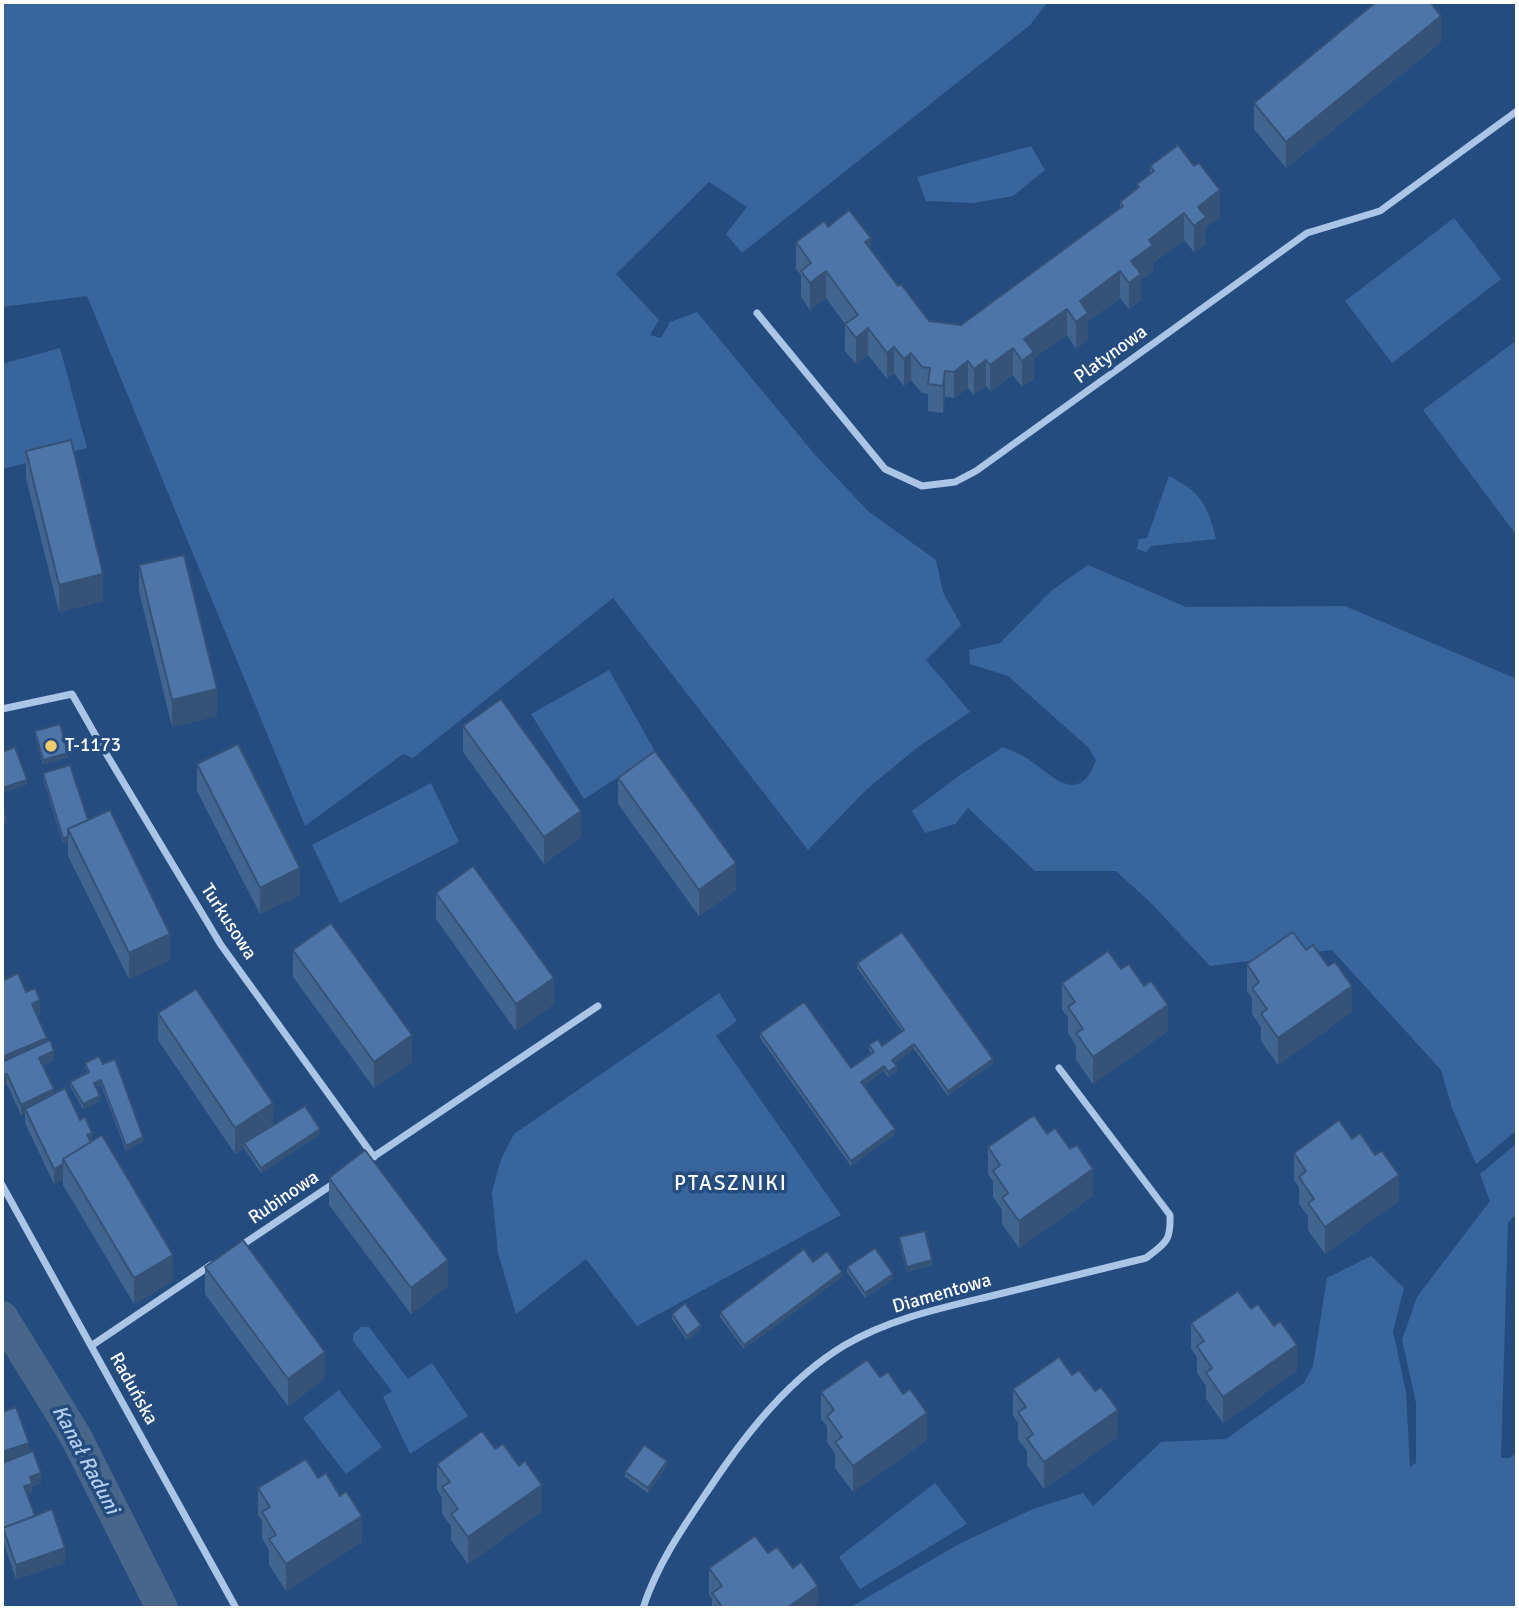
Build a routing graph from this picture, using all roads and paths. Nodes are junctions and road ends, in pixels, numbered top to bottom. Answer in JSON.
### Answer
{"nodes":[{"id":1,"x":1517,"y":111,"type":"edge"},
{"id":2,"x":757,"y":313,"type":"dead end"},
{"id":3,"x":2,"y":709,"type":"edge"},
{"id":4,"x":598,"y":1006,"type":"dead end"},
{"id":5,"x":1059,"y":1068,"type":"dead end"},
{"id":6,"x":374,"y":1157,"type":"junction"},
{"id":7,"x":362,"y":1164,"type":"edge"},
{"id":8,"x":339,"y":1180,"type":"edge"},
{"id":9,"x":2,"y":1185,"type":"edge"},
{"id":10,"x":230,"y":1253,"type":"edge"},
{"id":11,"x":219,"y":1260,"type":"edge"},
{"id":12,"x":91,"y":1346,"type":"junction"},
{"id":13,"x":236,"y":1608,"type":"edge"},
{"id":14,"x":643,"y":1608,"type":"edge"}],
"edges":[{"from":1,"to":2,"type":"street","name":"Platynowa"},
{"from":3,"to":6,"type":"street","name":"Turkusowa"},
{"from":4,"to":6,"type":"street"},
{"from":5,"to":14,"type":"street","name":"Diamentowa"},
{"from":6,"to":7,"type":"street"},
{"from":8,"to":10,"type":"street","name":"Rubinowa"},
{"from":9,"to":12,"type":"street","name":"Raduńska"},
{"from":11,"to":12,"type":"street"},
{"from":12,"to":13,"type":"street","name":"Raduńska"}]}
